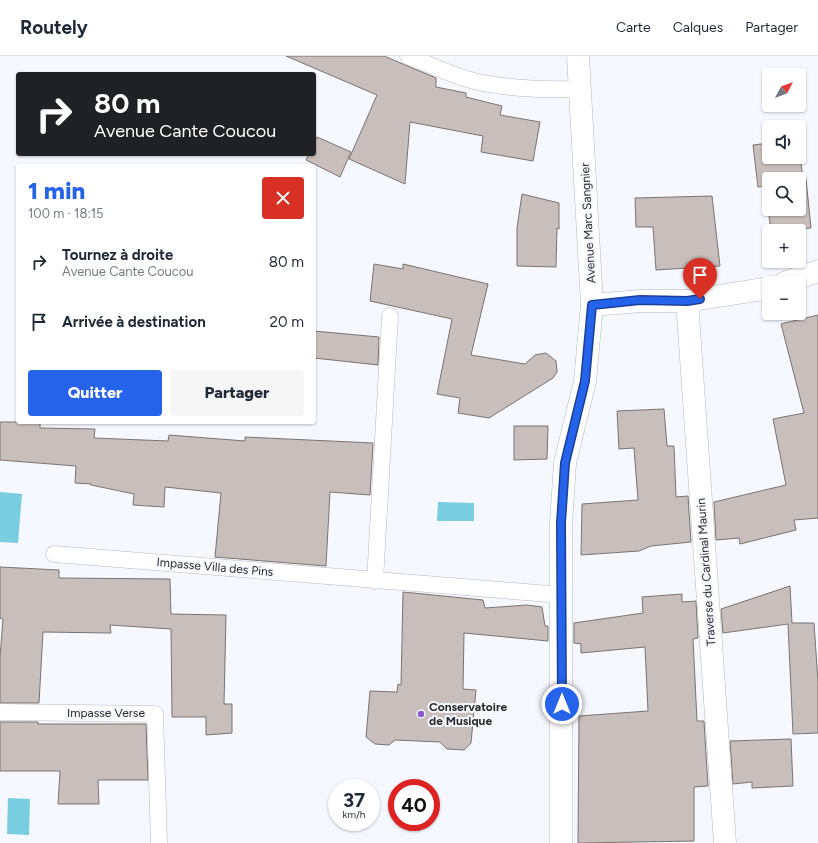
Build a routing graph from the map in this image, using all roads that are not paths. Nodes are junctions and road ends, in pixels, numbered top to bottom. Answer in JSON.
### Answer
{"nodes":[{"id":1,"x":408,"y":56,"type":"edge"},
{"id":2,"x":578,"y":56,"type":"edge"},
{"id":3,"x":581,"y":89,"type":"junction"},
{"id":4,"x":818,"y":271,"type":"edge"},
{"id":5,"x":804,"y":276,"type":"edge"},
{"id":6,"x":762,"y":289,"type":"edge"},
{"id":7,"x":687,"y":301,"type":"junction"},
{"id":8,"x":592,"y":305,"type":"junction"},
{"id":9,"x":390,"y":316,"type":"dead end"},
{"id":10,"x":54,"y":554,"type":"dead end"},
{"id":11,"x":375,"y":581,"type":"junction"},
{"id":12,"x":562,"y":595,"type":"junction"},
{"id":13,"x":0,"y":712,"type":"edge"},
{"id":14,"x":159,"y":843,"type":"edge"},
{"id":15,"x":561,"y":843,"type":"edge"},
{"id":16,"x":725,"y":843,"type":"edge"}],
"edges":[{"from":1,"to":3,"type":"lane"},
{"from":2,"to":3,"type":"street","name":"Avenue Marc Sangnier"},
{"from":3,"to":8,"type":"street","name":"Avenue Marc Sangnier"},
{"from":4,"to":5,"type":"street"},
{"from":6,"to":7,"type":"street"},
{"from":7,"to":8,"type":"street"},
{"from":7,"to":16,"type":"street","name":"Traverse du Cardinal Maurin"},
{"from":8,"to":12,"type":"street","name":"Avenue Marc Sangnier"},
{"from":9,"to":11,"type":"lane"},
{"from":10,"to":11,"type":"lane","name":"Impasse Villa des Pins"},
{"from":11,"to":12,"type":"lane","name":"Impasse Villa des Pins"},
{"from":12,"to":15,"type":"street","name":"Avenue Marc Sangnier"},
{"from":13,"to":14,"type":"lane","name":"Impasse Verse"}]}
